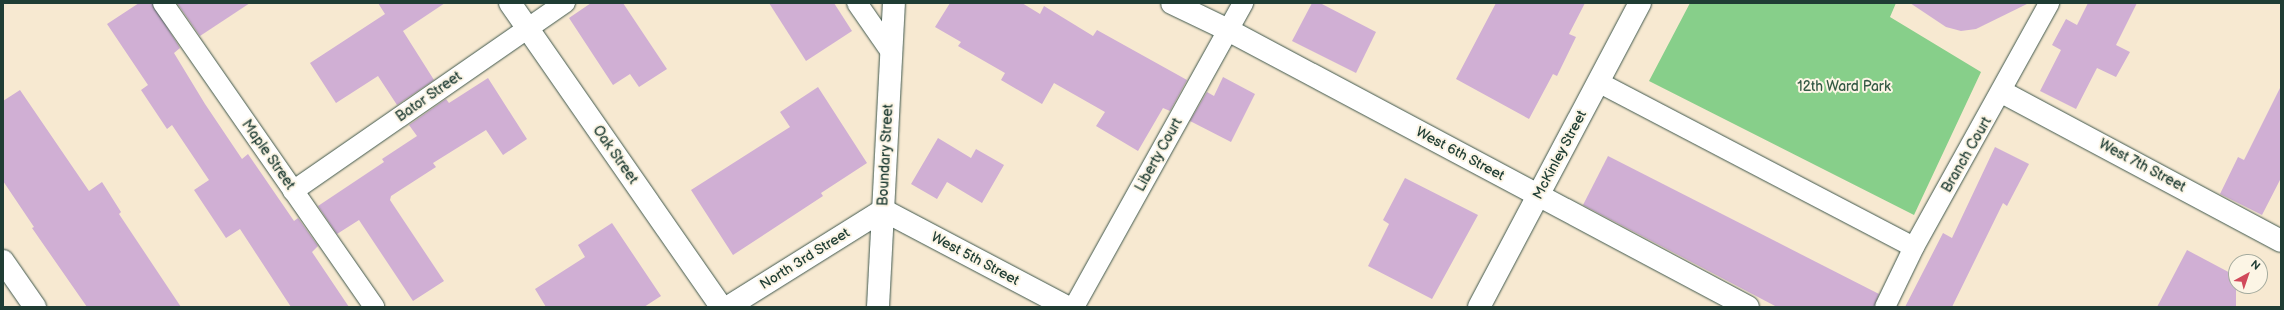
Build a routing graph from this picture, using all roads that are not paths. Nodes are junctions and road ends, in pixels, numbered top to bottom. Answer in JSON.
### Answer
{"nodes":[{"id":1,"x":163,"y":3,"type":"edge"},
{"id":2,"x":510,"y":3,"type":"edge"},
{"id":3,"x":565,"y":3,"type":"edge"},
{"id":4,"x":857,"y":3,"type":"edge"},
{"id":5,"x":894,"y":3,"type":"edge"},
{"id":6,"x":1172,"y":3,"type":"edge"},
{"id":7,"x":1243,"y":3,"type":"edge"},
{"id":8,"x":1640,"y":3,"type":"edge"},
{"id":9,"x":2050,"y":3,"type":"edge"},
{"id":10,"x":528,"y":29,"type":"junction"},
{"id":11,"x":1228,"y":30,"type":"junction"},
{"id":12,"x":891,"y":52,"type":"junction"},
{"id":13,"x":1598,"y":82,"type":"junction"},
{"id":14,"x":2002,"y":92,"type":"junction"},
{"id":15,"x":293,"y":191,"type":"junction"},
{"id":16,"x":1539,"y":195,"type":"junction"},
{"id":17,"x":883,"y":210,"type":"junction"},
{"id":18,"x":2281,"y":241,"type":"edge"},
{"id":19,"x":1914,"y":247,"type":"junction"},
{"id":20,"x":3,"y":261,"type":"edge"},
{"id":21,"x":35,"y":307,"type":"edge"},
{"id":22,"x":374,"y":307,"type":"edge"},
{"id":23,"x":720,"y":307,"type":"edge"},
{"id":24,"x":728,"y":307,"type":"edge"},
{"id":25,"x":878,"y":307,"type":"edge"},
{"id":26,"x":1067,"y":307,"type":"edge"},
{"id":27,"x":1074,"y":307,"type":"edge"},
{"id":28,"x":1479,"y":307,"type":"edge"},
{"id":29,"x":1748,"y":307,"type":"edge"},
{"id":30,"x":1885,"y":307,"type":"edge"}],
"edges":[{"from":1,"to":15,"type":"lane","name":"Maple Street"},
{"from":2,"to":10,"type":"street","name":"Oak Street"},
{"from":3,"to":10,"type":"lane","name":"Bator Street"},
{"from":4,"to":12,"type":"lane"},
{"from":5,"to":12,"type":"street","name":"Boundary Street"},
{"from":6,"to":11,"type":"street","name":"West 6th Street"},
{"from":7,"to":11,"type":"lane","name":"Liberty Court"},
{"from":8,"to":13,"type":"street","name":"McKinley Street"},
{"from":9,"to":14,"type":"lane","name":"Branch Court"},
{"from":10,"to":15,"type":"lane","name":"Bator Street"},
{"from":10,"to":23,"type":"street","name":"Oak Street"},
{"from":11,"to":16,"type":"street","name":"West 6th Street"},
{"from":11,"to":27,"type":"lane","name":"Liberty Court"},
{"from":12,"to":17,"type":"street","name":"Boundary Street"},
{"from":13,"to":16,"type":"street","name":"McKinley Street"},
{"from":13,"to":19,"type":"lane"},
{"from":14,"to":18,"type":"street","name":"West 7th Street"},
{"from":14,"to":19,"type":"lane","name":"Branch Court"},
{"from":15,"to":22,"type":"lane","name":"Maple Street"},
{"from":16,"to":28,"type":"street","name":"McKinley Street"},
{"from":16,"to":29,"type":"street","name":"West 6th Street"},
{"from":17,"to":24,"type":"street","name":"North 3rd Street"},
{"from":17,"to":25,"type":"street","name":"Boundary Street"},
{"from":17,"to":26,"type":"street","name":"West 5th Street"},
{"from":19,"to":30,"type":"lane","name":"Branch Court"},
{"from":20,"to":21,"type":"street"}]}
